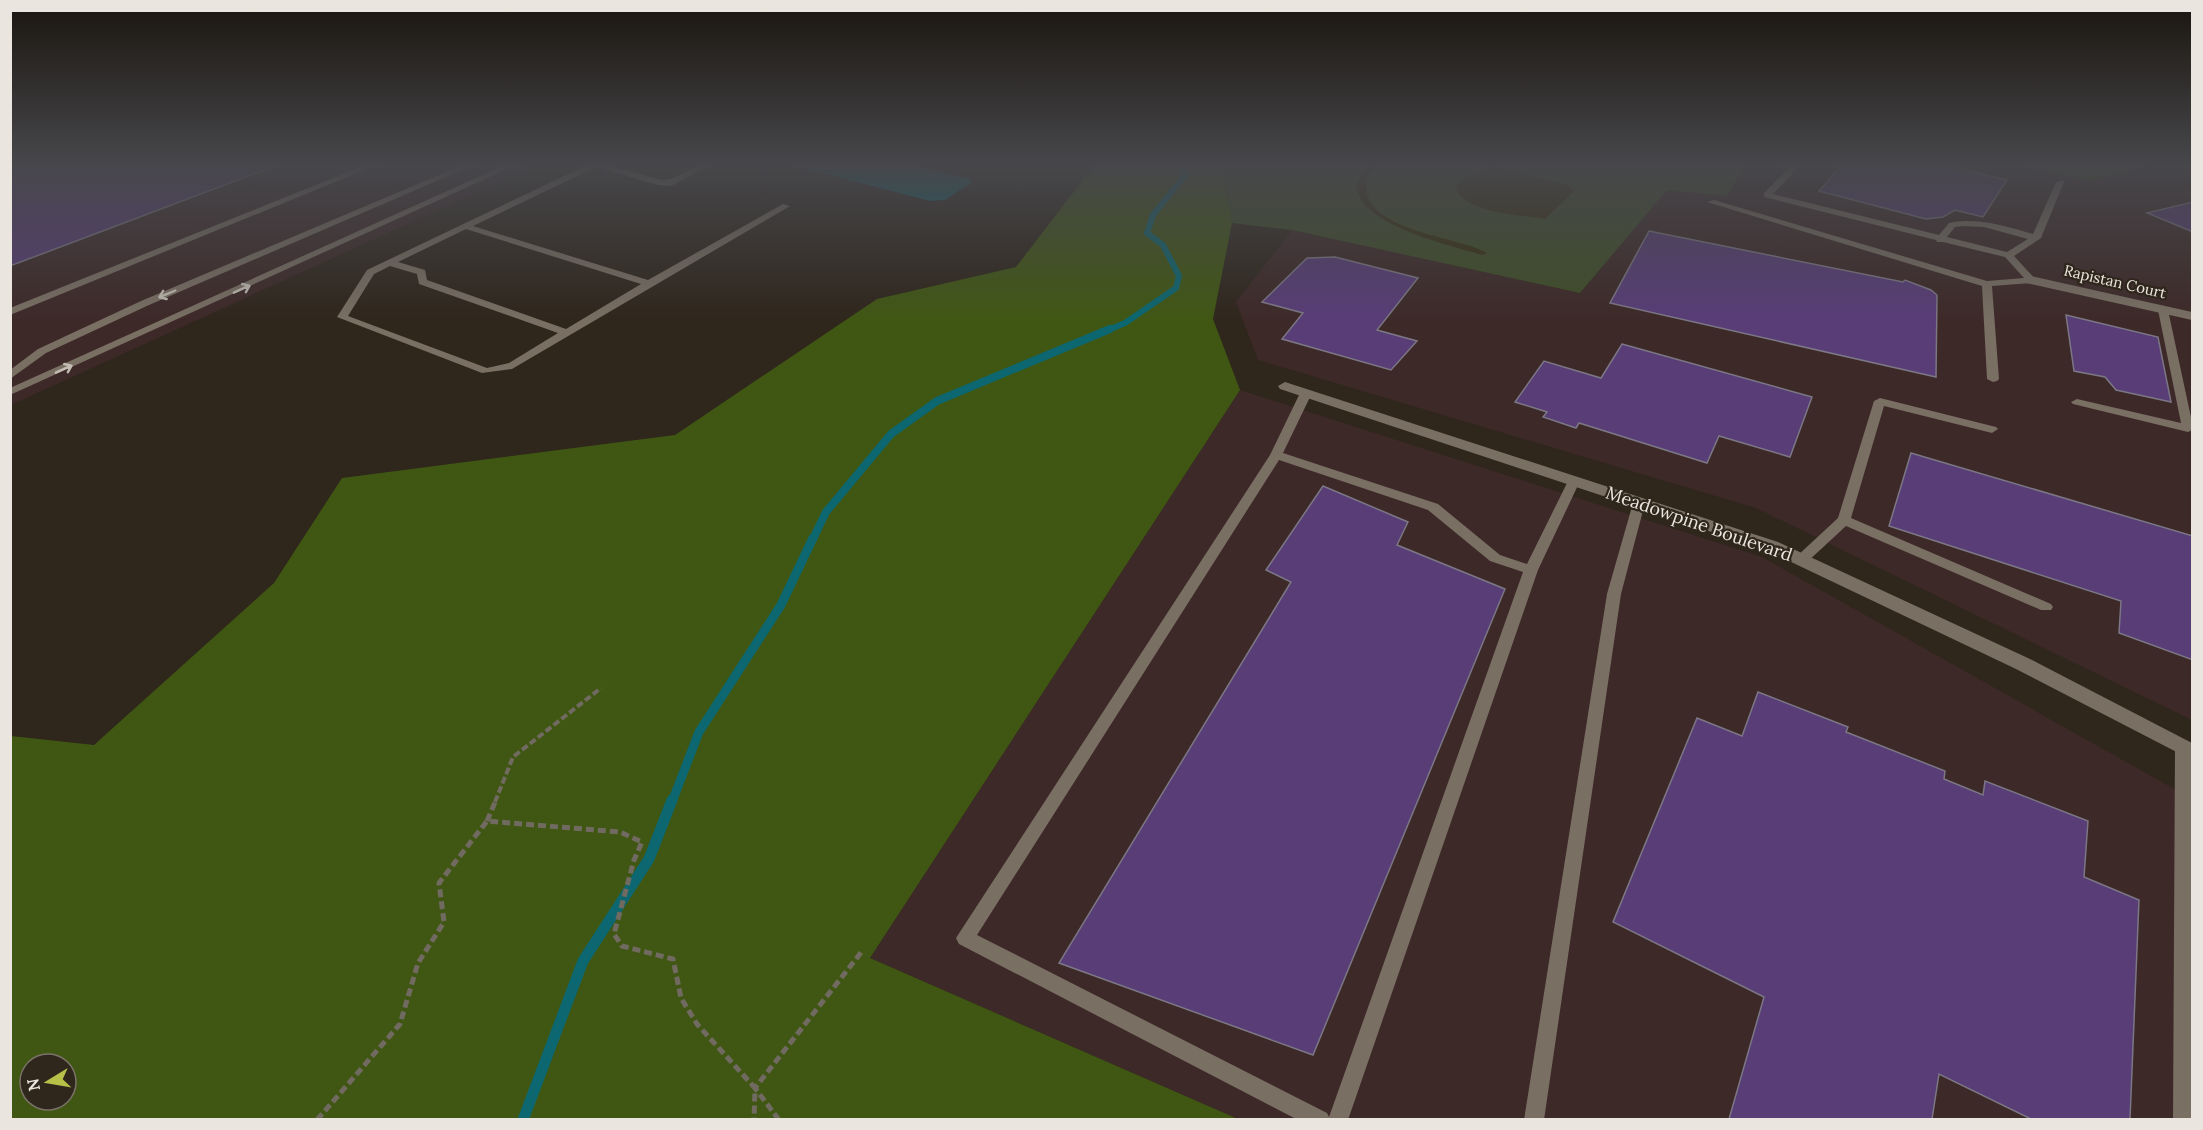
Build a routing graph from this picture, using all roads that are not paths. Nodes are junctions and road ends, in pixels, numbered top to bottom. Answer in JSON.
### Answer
{"nodes":[{"id":1,"x":245,"y":217,"type":"edge"},
{"id":2,"x":350,"y":217,"type":"edge"},
{"id":3,"x":398,"y":217,"type":"edge"},
{"id":4,"x":484,"y":217,"type":"edge"},
{"id":5,"x":767,"y":217,"type":"edge"},
{"id":6,"x":1761,"y":217,"type":"edge"},
{"id":7,"x":1851,"y":217,"type":"edge"},
{"id":8,"x":2045,"y":217,"type":"edge"},
{"id":9,"x":465,"y":226,"type":"junction"},
{"id":10,"x":2036,"y":238,"type":"junction"},
{"id":11,"x":1940,"y":240,"type":"junction"},
{"id":12,"x":2008,"y":255,"type":"junction"},
{"id":13,"x":388,"y":262,"type":"junction"},
{"id":14,"x":2031,"y":280,"type":"junction"},
{"id":15,"x":649,"y":283,"type":"junction"},
{"id":16,"x":1987,"y":284,"type":"junction"},
{"id":17,"x":2163,"y":310,"type":"junction"},
{"id":18,"x":10,"y":312,"type":"edge"},
{"id":19,"x":2193,"y":316,"type":"edge"},
{"id":20,"x":567,"y":333,"type":"junction"},
{"id":21,"x":10,"y":376,"type":"edge"},
{"id":22,"x":1993,"y":379,"type":"dead end"},
{"id":23,"x":1285,"y":386,"type":"dead end"},
{"id":24,"x":10,"y":393,"type":"edge"},
{"id":25,"x":1306,"y":393,"type":"junction"},
{"id":26,"x":2077,"y":402,"type":"dead end"},
{"id":27,"x":1992,"y":429,"type":"dead end"},
{"id":28,"x":1276,"y":455,"type":"junction"},
{"id":29,"x":1574,"y":481,"type":"junction"},
{"id":30,"x":1639,"y":503,"type":"junction"},
{"id":31,"x":1844,"y":519,"type":"junction"},
{"id":32,"x":1801,"y":560,"type":"junction"},
{"id":33,"x":1531,"y":570,"type":"junction"},
{"id":34,"x":2046,"y":607,"type":"dead end"},
{"id":35,"x":2188,"y":750,"type":"edge"},
{"id":36,"x":1320,"y":1119,"type":"edge"},
{"id":37,"x":1338,"y":1119,"type":"edge"},
{"id":38,"x":1534,"y":1119,"type":"edge"},
{"id":39,"x":2183,"y":1119,"type":"edge"}],
"edges":[{"from":1,"to":18,"type":"lane"},
{"from":2,"to":21,"type":"lane","one_way":true},
{"from":24,"to":3,"type":"lane","one_way":true},
{"from":4,"to":9,"type":"lane"},
{"from":5,"to":15,"type":"lane"},
{"from":6,"to":16,"type":"lane"},
{"from":7,"to":11,"type":"lane"},
{"from":8,"to":10,"type":"lane"},
{"from":9,"to":13,"type":"lane"},
{"from":9,"to":15,"type":"lane"},
{"from":10,"to":11,"type":"lane"},
{"from":10,"to":12,"type":"lane"},
{"from":11,"to":12,"type":"lane"},
{"from":12,"to":14,"type":"lane"},
{"from":13,"to":20,"type":"lane"},
{"from":13,"to":20,"type":"lane"},
{"from":14,"to":16,"type":"lane"},
{"from":14,"to":17,"type":"street","name":"Rapistan Court"},
{"from":15,"to":20,"type":"lane"},
{"from":16,"to":22,"type":"lane"},
{"from":17,"to":19,"type":"street","name":"Rapistan Court"},
{"from":17,"to":26,"type":"lane"},
{"from":23,"to":25,"type":"street","name":"Meadowpine Boulevard"},
{"from":25,"to":28,"type":"lane"},
{"from":25,"to":29,"type":"street","name":"Meadowpine Boulevard"},
{"from":27,"to":31,"type":"lane"},
{"from":28,"to":33,"type":"lane"},
{"from":28,"to":36,"type":"lane"},
{"from":29,"to":30,"type":"street","name":"Meadowpine Boulevard"},
{"from":29,"to":33,"type":"lane"},
{"from":30,"to":32,"type":"street","name":"Meadowpine Boulevard"},
{"from":30,"to":38,"type":"lane"},
{"from":31,"to":32,"type":"lane"},
{"from":31,"to":34,"type":"lane"},
{"from":32,"to":35,"type":"street","name":"Meadowpine Boulevard"},
{"from":33,"to":37,"type":"lane"},
{"from":35,"to":39,"type":"lane"}]}
